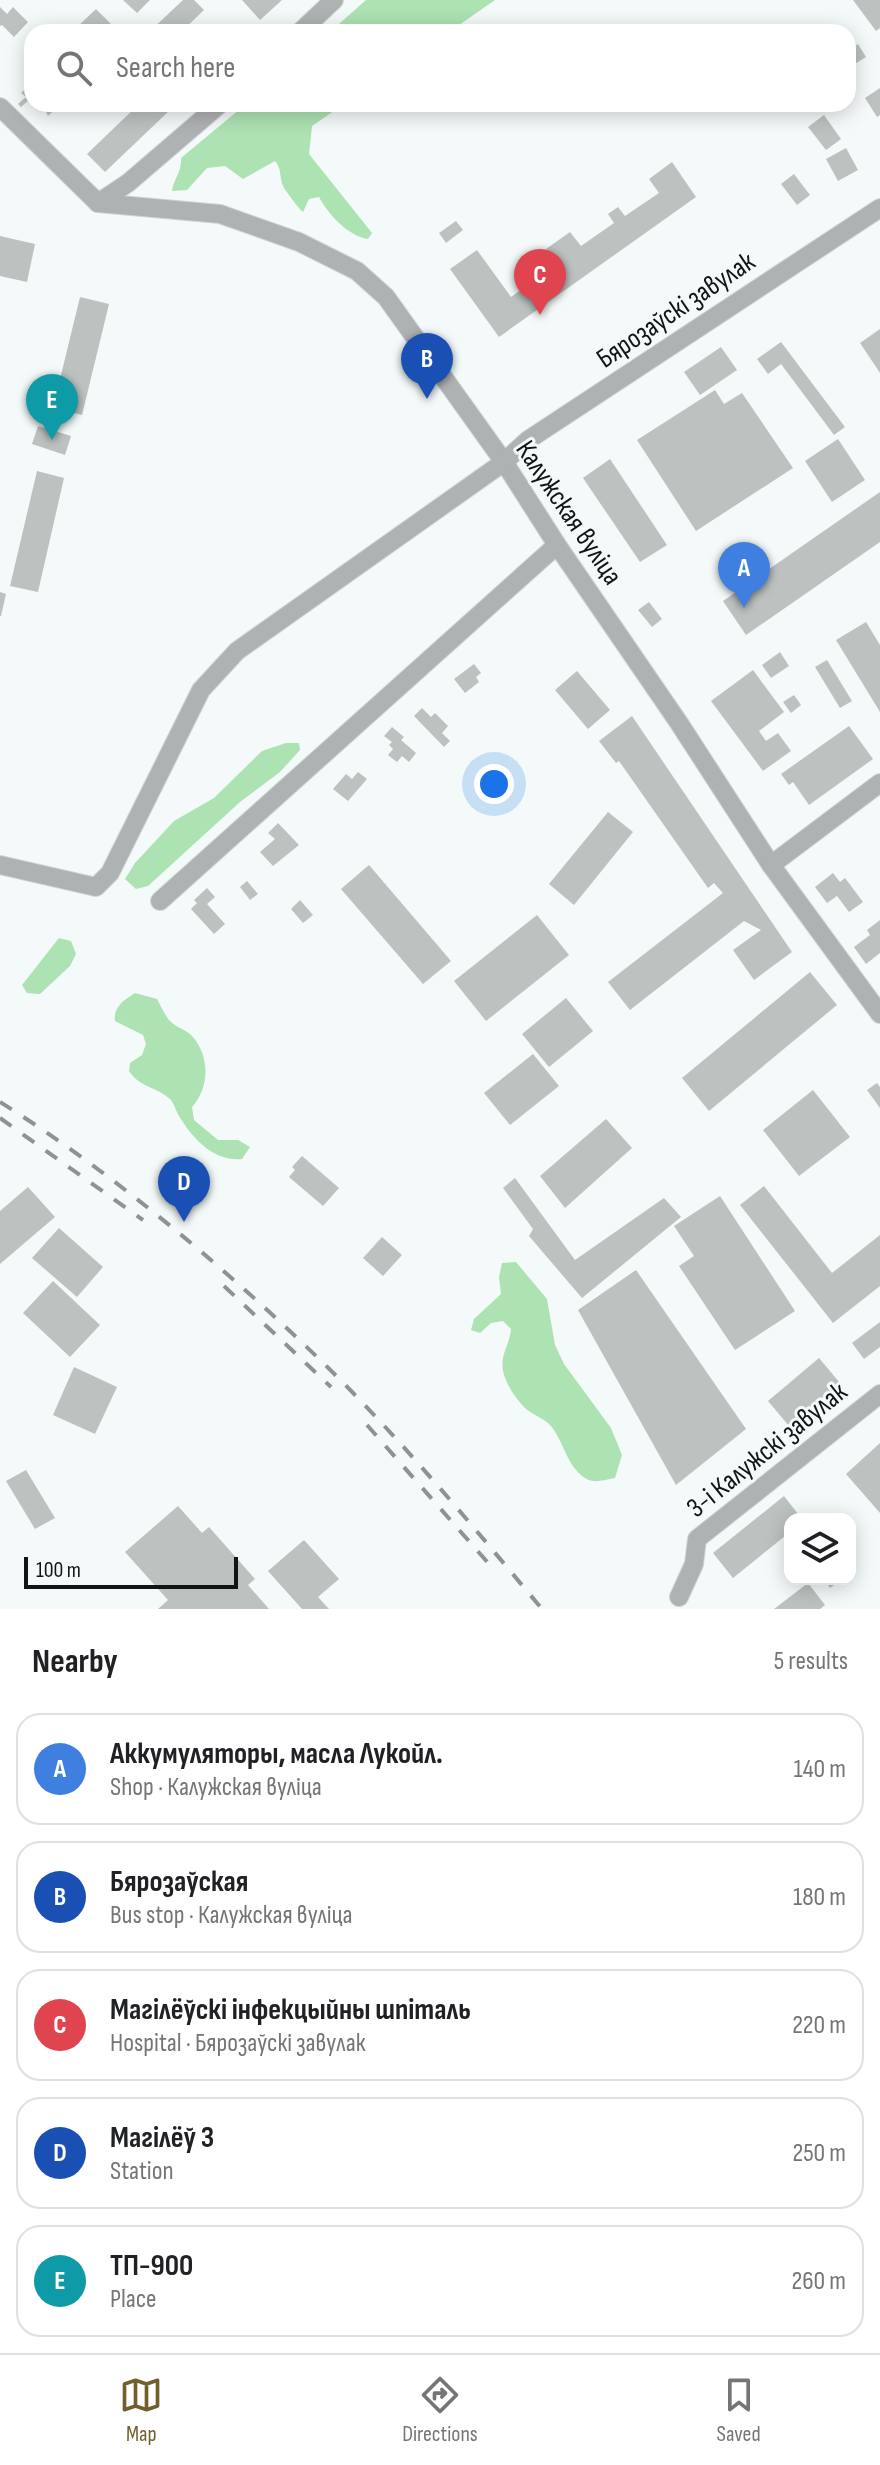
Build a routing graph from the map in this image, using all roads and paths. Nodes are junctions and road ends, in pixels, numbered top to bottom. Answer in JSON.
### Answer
{"nodes":[{"id":1,"x":334,"y":0,"type":"edge"},
{"id":2,"x":308,"y":24,"type":"edge"},
{"id":3,"x":0,"y":107,"type":"edge"},
{"id":4,"x":211,"y":112,"type":"edge"},
{"id":5,"x":98,"y":203,"type":"junction"},
{"id":6,"x":880,"y":208,"type":"edge"},
{"id":7,"x":504,"y":462,"type":"junction"},
{"id":8,"x":557,"y":545,"type":"junction"},
{"id":9,"x":880,"y":783,"type":"edge"},
{"id":10,"x":0,"y":865,"type":"edge"},
{"id":11,"x":771,"y":865,"type":"junction"},
{"id":12,"x":160,"y":901,"type":"dead end"},
{"id":13,"x":880,"y":1014,"type":"edge"},
{"id":14,"x":880,"y":1394,"type":"edge"},
{"id":15,"x":679,"y":1597,"type":"dead end"}],
"edges":[{"from":1,"to":2,"type":"street"},
{"from":3,"to":5,"type":"street"},
{"from":4,"to":5,"type":"street"},
{"from":5,"to":7,"type":"street","name":"Калужская вуліца"},
{"from":6,"to":7,"type":"street","name":"Бярозаўскі завулак"},
{"from":7,"to":8,"type":"street","name":"Калужская вуліца"},
{"from":7,"to":10,"type":"street","name":"Бярозаўскі завулак"},
{"from":8,"to":11,"type":"street","name":"Калужская вуліца"},
{"from":8,"to":12,"type":"street"},
{"from":9,"to":11,"type":"street"},
{"from":11,"to":13,"type":"street","name":"Калужская вуліца"},
{"from":14,"to":15,"type":"street","name":"3-і Калужскі завулак"}]}
